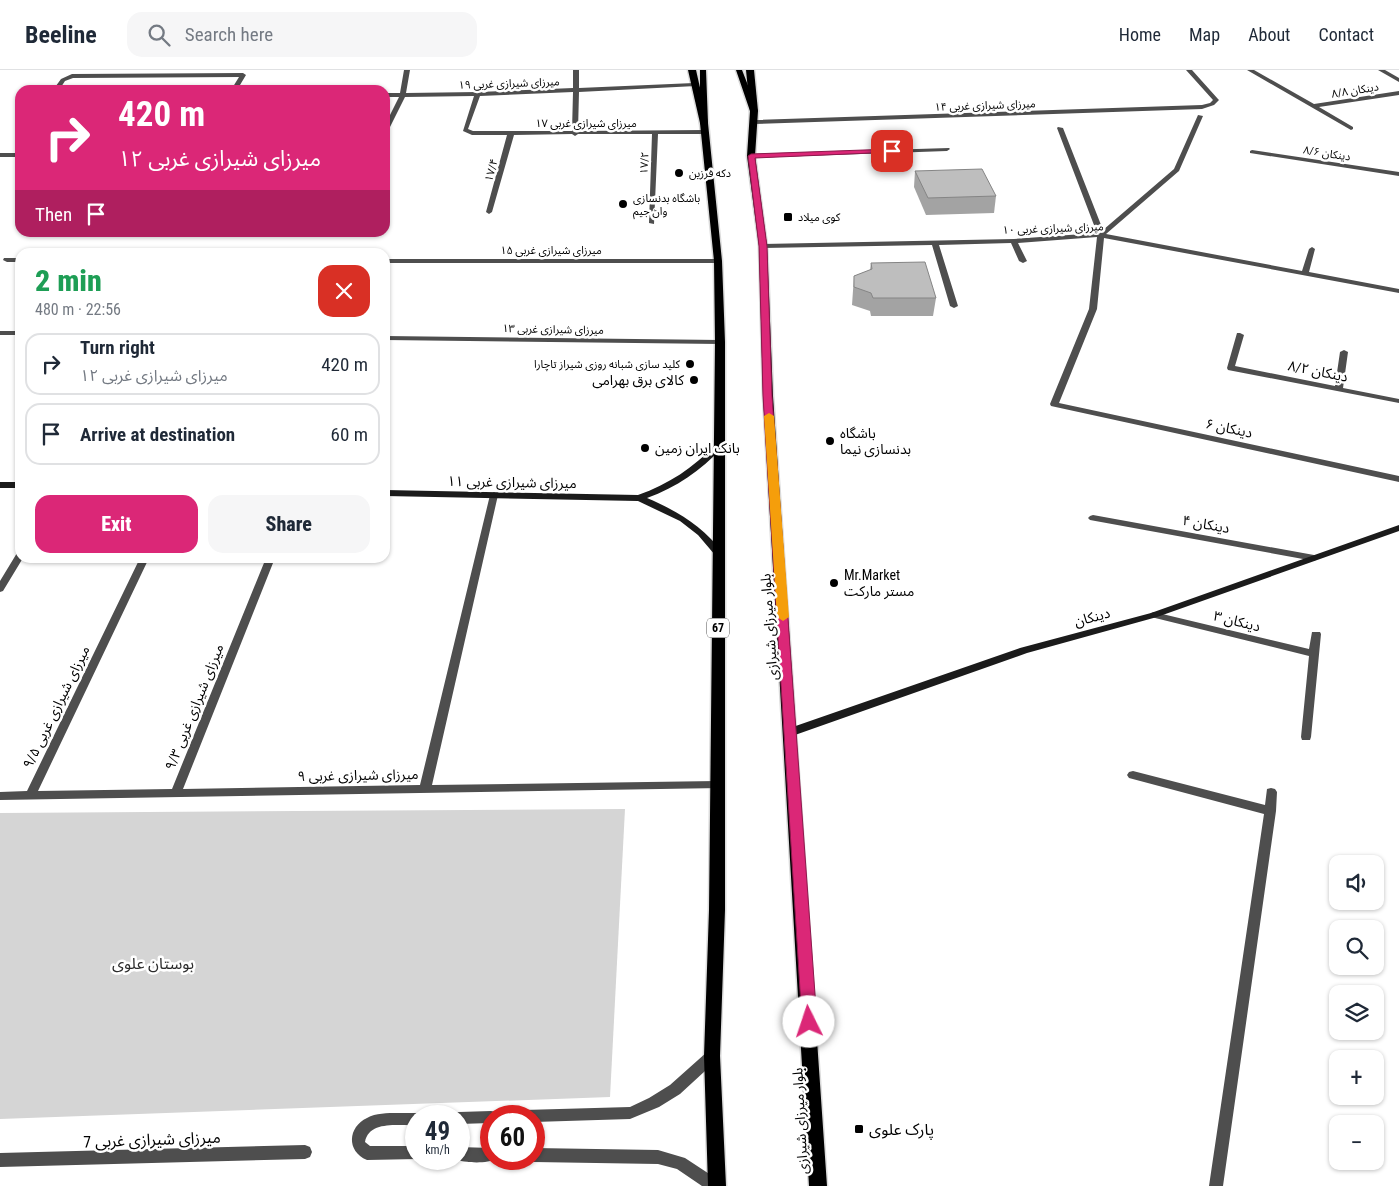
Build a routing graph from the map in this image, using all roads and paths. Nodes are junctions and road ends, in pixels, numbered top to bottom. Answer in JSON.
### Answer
{"nodes":[{"id":1,"x":407,"y":70,"type":"edge"},
{"id":2,"x":576,"y":70,"type":"edge"},
{"id":3,"x":692,"y":70,"type":"edge"},
{"id":4,"x":703,"y":70,"type":"edge"},
{"id":5,"x":739,"y":70,"type":"edge"},
{"id":6,"x":750,"y":70,"type":"edge"},
{"id":7,"x":1188,"y":70,"type":"edge"},
{"id":8,"x":1250,"y":70,"type":"edge"},
{"id":9,"x":1381,"y":70,"type":"edge"},
{"id":10,"x":1399,"y":80,"type":"edge"},
{"id":11,"x":60,"y":85,"type":"edge"},
{"id":12,"x":237,"y":85,"type":"edge"},
{"id":13,"x":694,"y":85,"type":"junction"},
{"id":14,"x":577,"y":91,"type":"junction"},
{"id":15,"x":1399,"y":93,"type":"edge"},
{"id":16,"x":478,"y":94,"type":"junction"},
{"id":17,"x":390,"y":95,"type":"edge"},
{"id":18,"x":403,"y":95,"type":"junction"},
{"id":19,"x":1313,"y":106,"type":"junction"},
{"id":20,"x":1200,"y":116,"type":"dead end"},
{"id":21,"x":754,"y":117,"type":"junction"},
{"id":22,"x":390,"y":122,"type":"edge"},
{"id":23,"x":704,"y":127,"type":"junction"},
{"id":24,"x":1060,"y":128,"type":"dead end"},
{"id":25,"x":1351,"y":128,"type":"dead end"},
{"id":26,"x":511,"y":133,"type":"junction"},
{"id":27,"x":655,"y":133,"type":"junction"},
{"id":28,"x":576,"y":134,"type":"junction"},
{"id":29,"x":947,"y":149,"type":"dead end"},
{"id":30,"x":1252,"y":152,"type":"dead end"},
{"id":31,"x":15,"y":154,"type":"edge"},
{"id":32,"x":0,"y":155,"type":"edge"},
{"id":33,"x":751,"y":156,"type":"junction"},
{"id":34,"x":1399,"y":174,"type":"edge"},
{"id":35,"x":489,"y":212,"type":"dead end"},
{"id":36,"x":652,"y":223,"type":"dead end"},
{"id":37,"x":1101,"y":235,"type":"junction"},
{"id":38,"x":1014,"y":241,"type":"junction"},
{"id":39,"x":935,"y":242,"type":"junction"},
{"id":40,"x":763,"y":246,"type":"junction"},
{"id":41,"x":1312,"y":249,"type":"dead end"},
{"id":42,"x":7,"y":260,"type":"dead end"},
{"id":43,"x":15,"y":260,"type":"edge"},
{"id":44,"x":1023,"y":260,"type":"dead end"},
{"id":45,"x":390,"y":261,"type":"edge"},
{"id":46,"x":718,"y":261,"type":"junction"},
{"id":47,"x":1305,"y":274,"type":"junction"},
{"id":48,"x":1399,"y":291,"type":"edge"},
{"id":49,"x":954,"y":306,"type":"dead end"},
{"id":50,"x":0,"y":333,"type":"edge"},
{"id":51,"x":15,"y":333,"type":"edge"},
{"id":52,"x":1240,"y":335,"type":"dead end"},
{"id":53,"x":390,"y":338,"type":"edge"},
{"id":54,"x":720,"y":342,"type":"junction"},
{"id":55,"x":1344,"y":352,"type":"dead end"},
{"id":56,"x":1338,"y":389,"type":"junction"},
{"id":57,"x":1399,"y":401,"type":"edge"},
{"id":58,"x":718,"y":446,"type":"junction"},
{"id":59,"x":1399,"y":478,"type":"edge"},
{"id":60,"x":0,"y":485,"type":"edge"},
{"id":61,"x":15,"y":485,"type":"edge"},
{"id":62,"x":390,"y":493,"type":"edge"},
{"id":63,"x":494,"y":495,"type":"junction"},
{"id":64,"x":639,"y":498,"type":"junction"},
{"id":65,"x":1092,"y":518,"type":"dead end"},
{"id":66,"x":1399,"y":528,"type":"edge"},
{"id":67,"x":718,"y":553,"type":"junction"},
{"id":68,"x":1314,"y":558,"type":"junction"},
{"id":69,"x":15,"y":563,"type":"edge"},
{"id":70,"x":142,"y":563,"type":"edge"},
{"id":71,"x":268,"y":563,"type":"edge"},
{"id":72,"x":0,"y":589,"type":"edge"},
{"id":73,"x":1154,"y":615,"type":"junction"},
{"id":74,"x":1316,"y":634,"type":"dead end"},
{"id":75,"x":1314,"y":654,"type":"junction"},
{"id":76,"x":791,"y":732,"type":"junction"},
{"id":77,"x":1306,"y":737,"type":"dead end"},
{"id":78,"x":1133,"y":775,"type":"dead end"},
{"id":79,"x":717,"y":785,"type":"junction"},
{"id":80,"x":425,"y":789,"type":"junction"},
{"id":81,"x":1271,"y":792,"type":"dead end"},
{"id":82,"x":176,"y":793,"type":"junction"},
{"id":83,"x":31,"y":795,"type":"junction"},
{"id":84,"x":0,"y":796,"type":"edge"},
{"id":85,"x":1270,"y":812,"type":"junction"},
{"id":86,"x":712,"y":1056,"type":"junction"},
{"id":87,"x":545,"y":1115,"type":"edge"},
{"id":88,"x":405,"y":1119,"type":"edge"},
{"id":89,"x":305,"y":1152,"type":"dead end"},
{"id":90,"x":405,"y":1154,"type":"edge"},
{"id":91,"x":545,"y":1155,"type":"edge"},
{"id":92,"x":0,"y":1160,"type":"edge"},
{"id":93,"x":716,"y":1186,"type":"edge"},
{"id":94,"x":818,"y":1186,"type":"edge"},
{"id":95,"x":1216,"y":1186,"type":"edge"}],
"edges":[{"from":1,"to":18,"type":"street"},
{"from":2,"to":14,"type":"street"},
{"from":3,"to":13,"type":"highway"},
{"from":4,"to":23,"type":"main road","number":"67"},
{"from":5,"to":21,"type":"main road","name":"بلوار میرزای شیرازی"},
{"from":6,"to":21,"type":"highway"},
{"from":7,"to":21,"type":"street","name":"۱۴ میرزای شیرازی غربی"},
{"from":8,"to":19,"type":"street"},
{"from":9,"to":10,"type":"street"},
{"from":11,"to":12,"type":"street"},
{"from":13,"to":14,"type":"street","name":"۱۹ میرزای شیرازی غربی"},
{"from":13,"to":23,"type":"highway"},
{"from":14,"to":16,"type":"street","name":"۱۹ میرزای شیرازی غربی"},
{"from":14,"to":28,"type":"street"},
{"from":15,"to":19,"type":"street","name":"۸/۸ دینکان"},
{"from":16,"to":18,"type":"street","name":"۱۹ میرزای شیرازی غربی"},
{"from":16,"to":26,"type":"street","name":"۱۷ میرزای شیرازی غربی"},
{"from":17,"to":18,"type":"street","name":"۱۹ میرزای شیرازی غربی"},
{"from":18,"to":22,"type":"street"},
{"from":19,"to":25,"type":"street"},
{"from":20,"to":37,"type":"street"},
{"from":21,"to":33,"type":"main road","name":"بلوار میرزای شیرازی"},
{"from":23,"to":27,"type":"street","name":"۱۷ میرزای شیرازی غربی"},
{"from":23,"to":46,"type":"main road","number":"67"},
{"from":24,"to":37,"type":"street"},
{"from":26,"to":28,"type":"street","name":"۱۷ میرزای شیرازی غربی"},
{"from":26,"to":35,"type":"street","name":"۱۷/۴"},
{"from":27,"to":28,"type":"street","name":"۱۷ میرزای شیرازی غربی"},
{"from":27,"to":36,"type":"street","name":"۱۷/۲"},
{"from":29,"to":33,"type":"street"},
{"from":30,"to":34,"type":"street","name":"۸/۶ دینکان"},
{"from":31,"to":32,"type":"street"},
{"from":33,"to":40,"type":"main road","name":"بلوار میرزای شیرازی"},
{"from":37,"to":38,"type":"street","name":"۱۰ میرزای شیرازی غربی"},
{"from":37,"to":47,"type":"street","name":"۱۰ میرزای شیرازی غربی"},
{"from":37,"to":59,"type":"street","name":"دینکان ۶"},
{"from":38,"to":39,"type":"street","name":"۱۰ میرزای شیرازی غربی"},
{"from":38,"to":44,"type":"street"},
{"from":39,"to":40,"type":"street","name":"۱۰ میرزای شیرازی غربی"},
{"from":39,"to":49,"type":"street"},
{"from":40,"to":76,"type":"main road","name":"بلوار میرزای شیرازی"},
{"from":41,"to":47,"type":"street"},
{"from":42,"to":43,"type":"street"},
{"from":45,"to":46,"type":"street","name":"۱۵ میرزای شیرازی غربی"},
{"from":46,"to":54,"type":"main road","number":"67"},
{"from":47,"to":48,"type":"street","name":"۱۰ میرزای شیرازی غربی"},
{"from":50,"to":51,"type":"street"},
{"from":52,"to":56,"type":"street","name":"دینکان ۸/۲"},
{"from":53,"to":54,"type":"street","name":"۱۳ میرزای شیرازی غربی"},
{"from":54,"to":58,"type":"main road","number":"67"},
{"from":55,"to":56,"type":"street"},
{"from":56,"to":57,"type":"street","name":"دینکان ۸/۲"},
{"from":58,"to":64,"type":"main road","name":"میرزای شیرازی غربی ۱۱"},
{"from":58,"to":67,"type":"main road","number":"67"},
{"from":60,"to":61,"type":"main road"},
{"from":62,"to":63,"type":"main road","name":"میرزای شیرازی غربی ۱۱"},
{"from":63,"to":64,"type":"main road","name":"میرزای شیرازی غربی ۱۱"},
{"from":63,"to":80,"type":"street"},
{"from":64,"to":67,"type":"main road","name":"میرزای شیرازی غربی ۱۱"},
{"from":65,"to":68,"type":"street","name":"دینکان ۴"},
{"from":66,"to":68,"type":"main road","name":"دینکان"},
{"from":67,"to":79,"type":"main road","number":"67"},
{"from":68,"to":73,"type":"main road","name":"دینکان"},
{"from":69,"to":72,"type":"street"},
{"from":70,"to":83,"type":"street","name":"میرزای شیرازی غربی ۹/۵"},
{"from":71,"to":82,"type":"street","name":"میرزای شیرازی غربی ۹/۳"},
{"from":73,"to":75,"type":"street","name":"۳ دینکان"},
{"from":73,"to":76,"type":"main road","name":"دینکان"},
{"from":74,"to":75,"type":"street"},
{"from":75,"to":77,"type":"street"},
{"from":76,"to":94,"type":"main road","name":"بلوار میرزای شیرازی"},
{"from":78,"to":85,"type":"street"},
{"from":79,"to":80,"type":"street","name":"میرزای شیرازی غربی ۹"},
{"from":79,"to":86,"type":"main road","number":"67"},
{"from":80,"to":82,"type":"street","name":"میرزای شیرازی غربی ۹"},
{"from":81,"to":85,"type":"street"},
{"from":82,"to":83,"type":"street","name":"میرزای شیرازی غربی ۹"},
{"from":83,"to":84,"type":"street","name":"میرزای شیرازی غربی ۹"},
{"from":85,"to":95,"type":"street"},
{"from":86,"to":87,"type":"street"},
{"from":86,"to":93,"type":"main road","number":"67"},
{"from":88,"to":90,"type":"street"},
{"from":89,"to":92,"type":"street","name":"میرزای شیرازی غربی 7"},
{"from":91,"to":93,"type":"street"}]}
